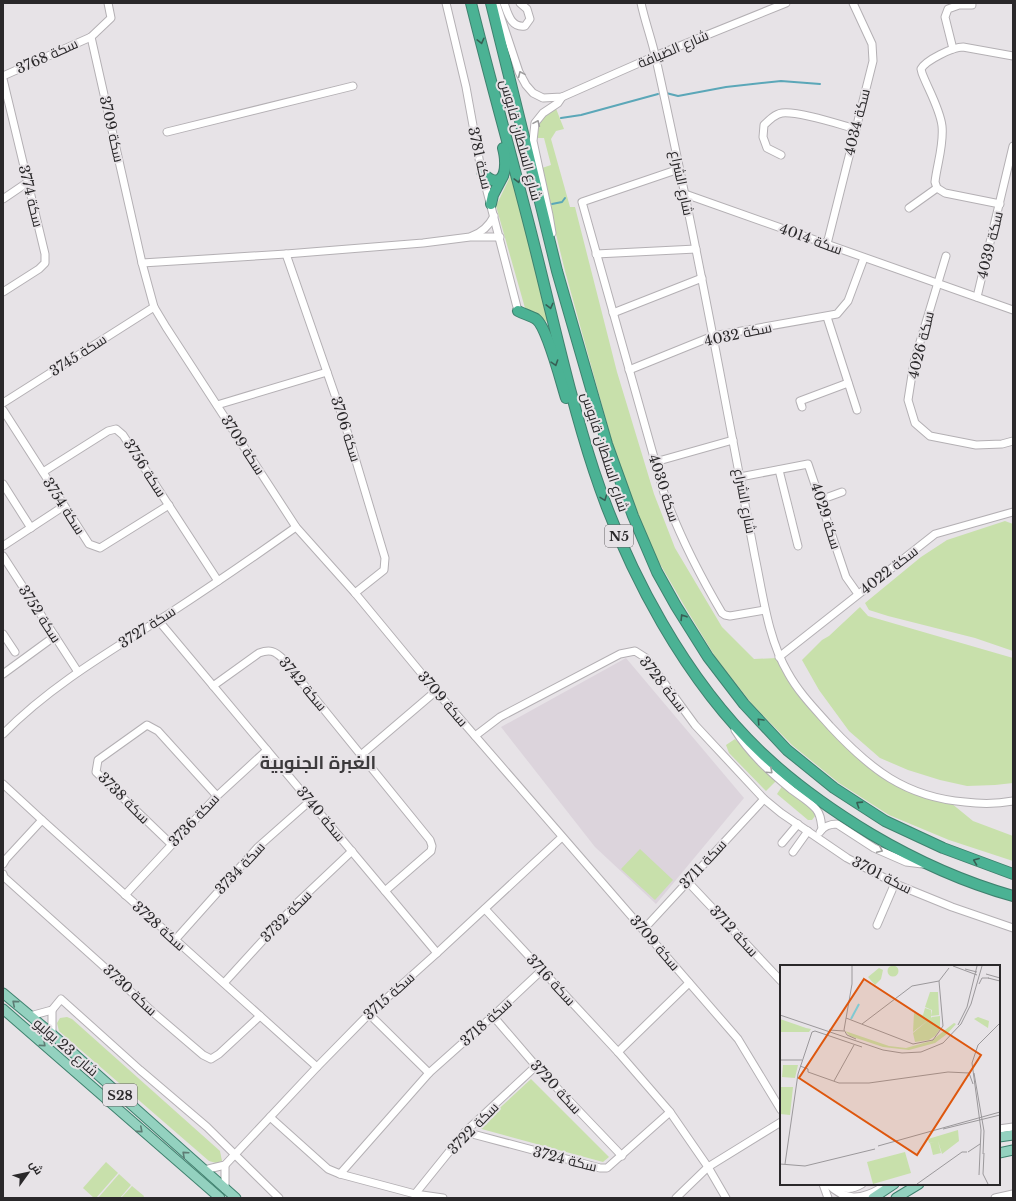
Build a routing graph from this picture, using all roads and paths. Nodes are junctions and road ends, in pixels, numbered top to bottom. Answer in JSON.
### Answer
{"nodes":[{"id":1,"x":108,"y":3,"type":"edge"},
{"id":2,"x":446,"y":3,"type":"edge"},
{"id":3,"x":471,"y":3,"type":"edge"},
{"id":4,"x":491,"y":3,"type":"edge"},
{"id":5,"x":496,"y":3,"type":"edge"},
{"id":6,"x":504,"y":3,"type":"edge"},
{"id":7,"x":520,"y":3,"type":"edge"},
{"id":8,"x":641,"y":3,"type":"edge"},
{"id":9,"x":786,"y":3,"type":"edge"},
{"id":10,"x":853,"y":3,"type":"edge"},
{"id":11,"x":972,"y":4,"type":"dead end"},
{"id":12,"x":91,"y":37,"type":"junction"},
{"id":13,"x":953,"y":49,"type":"junction"},
{"id":14,"x":655,"y":56,"type":"junction"},
{"id":15,"x":1013,"y":56,"type":"edge"},
{"id":16,"x":3,"y":78,"type":"edge"},
{"id":17,"x":491,"y":83,"type":"junction"},
{"id":18,"x":353,"y":86,"type":"dead end"},
{"id":19,"x":562,"y":98,"type":"junction"},
{"id":20,"x":856,"y":129,"type":"junction"},
{"id":21,"x":167,"y":132,"type":"dead end"},
{"id":22,"x":1013,"y":146,"type":"edge"},
{"id":23,"x":781,"y":155,"type":"dead end"},
{"id":24,"x":679,"y":168,"type":"junction"},
{"id":25,"x":482,"y":172,"type":"junction"},
{"id":26,"x":503,"y":176,"type":"junction"},
{"id":27,"x":28,"y":182,"type":"junction"},
{"id":28,"x":937,"y":188,"type":"junction"},
{"id":29,"x":685,"y":194,"type":"junction"},
{"id":30,"x":3,"y":199,"type":"edge"},
{"id":31,"x":491,"y":204,"type":"junction"},
{"id":32,"x":1000,"y":204,"type":"junction"},
{"id":33,"x":909,"y":208,"type":"dead end"},
{"id":34,"x":494,"y":216,"type":"junction"},
{"id":35,"x":470,"y":237,"type":"junction"},
{"id":36,"x":500,"y":237,"type":"junction"},
{"id":37,"x":827,"y":244,"type":"junction"},
{"id":38,"x":696,"y":249,"type":"junction"},
{"id":39,"x":286,"y":254,"type":"junction"},
{"id":40,"x":596,"y":254,"type":"junction"},
{"id":41,"x":946,"y":256,"type":"dead end"},
{"id":42,"x":864,"y":258,"type":"junction"},
{"id":43,"x":142,"y":263,"type":"junction"},
{"id":44,"x":557,"y":271,"type":"junction"},
{"id":45,"x":702,"y":278,"type":"junction"},
{"id":46,"x":938,"y":283,"type":"junction"},
{"id":47,"x":3,"y":292,"type":"edge"},
{"id":48,"x":977,"y":297,"type":"junction"},
{"id":49,"x":154,"y":307,"type":"junction"},
{"id":50,"x":1013,"y":310,"type":"edge"},
{"id":51,"x":518,"y":311,"type":"joint"},
{"id":52,"x":613,"y":313,"type":"junction"},
{"id":53,"x":827,"y":317,"type":"junction"},
{"id":54,"x":713,"y":336,"type":"junction"},
{"id":55,"x":629,"y":370,"type":"junction"},
{"id":56,"x":327,"y":372,"type":"junction"},
{"id":57,"x":848,"y":383,"type":"junction"},
{"id":58,"x":3,"y":403,"type":"edge"},
{"id":59,"x":217,"y":405,"type":"junction"},
{"id":60,"x":802,"y":407,"type":"dead end"},
{"id":61,"x":3,"y":410,"type":"edge"},
{"id":62,"x":857,"y":410,"type":"dead end"},
{"id":63,"x":733,"y":440,"type":"junction"},
{"id":64,"x":1013,"y":441,"type":"edge"},
{"id":65,"x":655,"y":462,"type":"junction"},
{"id":66,"x":779,"y":470,"type":"junction"},
{"id":67,"x":43,"y":472,"type":"junction"},
{"id":68,"x":594,"y":472,"type":"junction"},
{"id":69,"x":740,"y":477,"type":"junction"},
{"id":70,"x":3,"y":484,"type":"edge"},
{"id":71,"x":842,"y":492,"type":"dead end"},
{"id":72,"x":820,"y":500,"type":"junction"},
{"id":73,"x":168,"y":505,"type":"junction"},
{"id":74,"x":64,"y":506,"type":"junction"},
{"id":75,"x":1013,"y":512,"type":"edge"},
{"id":76,"x":296,"y":527,"type":"junction"},
{"id":77,"x":31,"y":528,"type":"junction"},
{"id":78,"x":3,"y":546,"type":"edge"},
{"id":79,"x":798,"y":546,"type":"dead end"},
{"id":80,"x":3,"y":556,"type":"edge"},
{"id":81,"x":218,"y":581,"type":"junction"},
{"id":82,"x":355,"y":593,"type":"junction"},
{"id":83,"x":858,"y":594,"type":"junction"},
{"id":84,"x":765,"y":610,"type":"junction"},
{"id":85,"x":158,"y":620,"type":"junction"},
{"id":86,"x":3,"y":634,"type":"edge"},
{"id":87,"x":55,"y":636,"type":"junction"},
{"id":88,"x":14,"y":652,"type":"dead end"},
{"id":89,"x":779,"y":657,"type":"junction"},
{"id":90,"x":78,"y":672,"type":"junction"},
{"id":91,"x":3,"y":674,"type":"edge"},
{"id":92,"x":214,"y":686,"type":"junction"},
{"id":93,"x":436,"y":691,"type":"junction"},
{"id":94,"x":720,"y":708,"type":"junction"},
{"id":95,"x":3,"y":734,"type":"edge"},
{"id":96,"x":475,"y":736,"type":"junction"},
{"id":97,"x":267,"y":750,"type":"junction"},
{"id":98,"x":361,"y":755,"type":"junction"},
{"id":99,"x":3,"y":784,"type":"edge"},
{"id":100,"x":217,"y":796,"type":"junction"},
{"id":101,"x":764,"y":800,"type":"junction"},
{"id":102,"x":310,"y":801,"type":"junction"},
{"id":103,"x":1013,"y":801,"type":"edge"},
{"id":104,"x":42,"y":820,"type":"junction"},
{"id":105,"x":798,"y":824,"type":"junction"},
{"id":106,"x":822,"y":829,"type":"junction"},
{"id":107,"x":808,"y":831,"type":"junction"},
{"id":108,"x":562,"y":837,"type":"junction"},
{"id":109,"x":816,"y":837,"type":"junction"},
{"id":110,"x":782,"y":843,"type":"dead end"},
{"id":111,"x":172,"y":844,"type":"junction"},
{"id":112,"x":352,"y":851,"type":"junction"},
{"id":113,"x":793,"y":852,"type":"dead end"},
{"id":114,"x":3,"y":864,"type":"edge"},
{"id":115,"x":928,"y":865,"type":"junction"},
{"id":116,"x":3,"y":874,"type":"edge"},
{"id":117,"x":1013,"y":874,"type":"edge"},
{"id":118,"x":687,"y":881,"type":"junction"},
{"id":119,"x":895,"y":883,"type":"junction"},
{"id":120,"x":385,"y":891,"type":"junction"},
{"id":121,"x":124,"y":894,"type":"junction"},
{"id":122,"x":1013,"y":896,"type":"edge"},
{"id":123,"x":484,"y":909,"type":"junction"},
{"id":124,"x":878,"y":925,"type":"dead end"},
{"id":125,"x":1013,"y":928,"type":"edge"},
{"id":126,"x":643,"y":930,"type":"junction"},
{"id":127,"x":175,"y":940,"type":"junction"},
{"id":128,"x":437,"y":953,"type":"junction"},
{"id":129,"x":542,"y":970,"type":"junction"},
{"id":130,"x":780,"y":980,"type":"edge"},
{"id":131,"x":224,"y":983,"type":"junction"},
{"id":132,"x":689,"y":983,"type":"junction"},
{"id":133,"x":3,"y":993,"type":"edge"},
{"id":134,"x":3,"y":1009,"type":"edge"},
{"id":135,"x":52,"y":1010,"type":"junction"},
{"id":136,"x":369,"y":1014,"type":"junction"},
{"id":137,"x":30,"y":1016,"type":"junction"},
{"id":138,"x":260,"y":1016,"type":"junction"},
{"id":139,"x":493,"y":1016,"type":"junction"},
{"id":140,"x":52,"y":1034,"type":"junction"},
{"id":141,"x":618,"y":1052,"type":"junction"},
{"id":142,"x":536,"y":1066,"type":"junction"},
{"id":143,"x":317,"y":1067,"type":"junction"},
{"id":144,"x":429,"y":1073,"type":"junction"},
{"id":145,"x":780,"y":1108,"type":"edge"},
{"id":146,"x":670,"y":1112,"type":"junction"},
{"id":147,"x":270,"y":1117,"type":"junction"},
{"id":148,"x":780,"y":1123,"type":"edge"},
{"id":149,"x":1013,"y":1127,"type":"edge"},
{"id":150,"x":1000,"y":1129,"type":"edge"},
{"id":151,"x":465,"y":1132,"type":"junction"},
{"id":152,"x":1013,"y":1135,"type":"edge"},
{"id":153,"x":1000,"y":1137,"type":"edge"},
{"id":154,"x":1013,"y":1150,"type":"edge"},
{"id":155,"x":1000,"y":1153,"type":"edge"},
{"id":156,"x":235,"y":1155,"type":"junction"},
{"id":157,"x":622,"y":1156,"type":"junction"},
{"id":158,"x":225,"y":1165,"type":"junction"},
{"id":159,"x":708,"y":1167,"type":"junction"},
{"id":160,"x":204,"y":1170,"type":"junction"},
{"id":161,"x":340,"y":1174,"type":"junction"},
{"id":162,"x":823,"y":1185,"type":"edge"},
{"id":163,"x":829,"y":1185,"type":"edge"},
{"id":164,"x":839,"y":1185,"type":"edge"},
{"id":165,"x":860,"y":1185,"type":"edge"},
{"id":166,"x":886,"y":1185,"type":"edge"},
{"id":167,"x":892,"y":1185,"type":"edge"},
{"id":168,"x":917,"y":1185,"type":"edge"},
{"id":169,"x":225,"y":1189,"type":"junction"},
{"id":170,"x":415,"y":1194,"type":"junction"},
{"id":171,"x":1013,"y":1194,"type":"edge"},
{"id":172,"x":220,"y":1198,"type":"edge"},
{"id":173,"x":236,"y":1198,"type":"edge"},
{"id":174,"x":279,"y":1198,"type":"edge"},
{"id":175,"x":443,"y":1198,"type":"edge"},
{"id":176,"x":676,"y":1198,"type":"edge"},
{"id":177,"x":726,"y":1198,"type":"edge"},
{"id":178,"x":828,"y":1198,"type":"edge"},
{"id":179,"x":873,"y":1198,"type":"edge"},
{"id":180,"x":896,"y":1198,"type":"edge"},
{"id":181,"x":994,"y":1198,"type":"edge"}],
"edges":[{"from":1,"to":12,"type":"street"},
{"from":2,"to":25,"type":"street","name":"سكة 3781"},
{"from":3,"to":17,"type":"highway","name":"شارع السلطان قابوس","number":"N5","one_way":true},
{"from":4,"to":44,"type":"highway","name":"شارع السلطان قابوس","number":"N5"},
{"from":19,"to":5,"type":"street","one_way":true},
{"from":6,"to":7,"type":"street"},
{"from":8,"to":14,"type":"street","name":"شارع الشراع"},
{"from":9,"to":14,"type":"street","name":"شارع الضيافة"},
{"from":10,"to":20,"type":"street","name":"سكة 4034"},
{"from":11,"to":13,"type":"street"},
{"from":12,"to":16,"type":"street","name":"سكة 3768"},
{"from":12,"to":43,"type":"street","name":"سكة 3709"},
{"from":13,"to":15,"type":"street"},
{"from":13,"to":28,"type":"street"},
{"from":14,"to":19,"type":"street","name":"شارع الضيافة"},
{"from":14,"to":24,"type":"street","name":"شارع الشراع"},
{"from":16,"to":27,"type":"street","name":"سكة 3774"},
{"from":17,"to":26,"type":"highway"},
{"from":17,"to":68,"type":"highway","name":"شارع السلطان قابوس","number":"N5","one_way":true},
{"from":18,"to":21,"type":"street"},
{"from":44,"to":19,"type":"street","one_way":true},
{"from":20,"to":23,"type":"street"},
{"from":20,"to":37,"type":"street","name":"سكة 4034"},
{"from":22,"to":32,"type":"street","name":"سكة 4039"},
{"from":24,"to":29,"type":"street","name":"شارع الشراع"},
{"from":24,"to":40,"type":"street","name":"سكة 4030"},
{"from":25,"to":26,"type":"highway"},
{"from":25,"to":31,"type":"street","name":"سكة 3781"},
{"from":26,"to":31,"type":"highway"},
{"from":27,"to":30,"type":"street"},
{"from":27,"to":47,"type":"street","name":"سكة 3774"},
{"from":28,"to":32,"type":"street"},
{"from":28,"to":33,"type":"street"},
{"from":29,"to":37,"type":"street","name":"سكة 4014"},
{"from":29,"to":38,"type":"street","name":"شارع الشراع"},
{"from":31,"to":34,"type":"street","name":"سكة 3781"},
{"from":32,"to":48,"type":"street","name":"سكة 4039"},
{"from":34,"to":35,"type":"street"},
{"from":34,"to":36,"type":"street","name":"سكة 3781"},
{"from":35,"to":36,"type":"street"},
{"from":35,"to":39,"type":"street"},
{"from":36,"to":51,"type":"street","name":"سكة 3781"},
{"from":37,"to":42,"type":"street","name":"سكة 4014"},
{"from":38,"to":40,"type":"street"},
{"from":38,"to":45,"type":"street","name":"شارع الشراع"},
{"from":39,"to":43,"type":"street"},
{"from":39,"to":56,"type":"street","name":"سكة 3706"},
{"from":40,"to":52,"type":"street","name":"سكة 4030"},
{"from":41,"to":46,"type":"street"},
{"from":42,"to":46,"type":"street","name":"سكة 4014"},
{"from":42,"to":53,"type":"street","name":"سكة 4032"},
{"from":43,"to":49,"type":"street","name":"سكة 3709"},
{"from":117,"to":44,"type":"highway","name":"شارع السلطان قابوس","number":"N5","one_way":true},
{"from":45,"to":52,"type":"street"},
{"from":45,"to":54,"type":"street","name":"شارع الشراع"},
{"from":46,"to":48,"type":"street","name":"سكة 4014"},
{"from":46,"to":64,"type":"street","name":"سكة 4026"},
{"from":48,"to":50,"type":"street","name":"سكة 4014"},
{"from":49,"to":58,"type":"street","name":"سكة 3745"},
{"from":49,"to":59,"type":"street","name":"سكة 3709"},
{"from":51,"to":68,"type":"highway","one_way":true},
{"from":52,"to":55,"type":"street","name":"سكة 4030"},
{"from":53,"to":54,"type":"street","name":"سكة 4032"},
{"from":53,"to":57,"type":"street"},
{"from":54,"to":55,"type":"street","name":"سكة 4032"},
{"from":54,"to":63,"type":"street","name":"شارع الشراع"},
{"from":55,"to":65,"type":"street","name":"سكة 4030"},
{"from":56,"to":59,"type":"street"},
{"from":56,"to":82,"type":"street","name":"سكة 3706"},
{"from":57,"to":60,"type":"street"},
{"from":57,"to":62,"type":"street"},
{"from":59,"to":76,"type":"street","name":"سكة 3709"},
{"from":61,"to":67,"type":"street","name":"سكة 3754"},
{"from":63,"to":65,"type":"street"},
{"from":63,"to":69,"type":"street","name":"شارع الشراع"},
{"from":65,"to":84,"type":"street","name":"سكة 4030"},
{"from":66,"to":69,"type":"street","name":"سكة 4029"},
{"from":66,"to":72,"type":"street","name":"سكة 4029"},
{"from":66,"to":79,"type":"street"},
{"from":67,"to":73,"type":"street","name":"سكة 3756"},
{"from":67,"to":74,"type":"street","name":"سكة 3754"},
{"from":68,"to":94,"type":"highway","name":"شارع السلطان قابوس","number":"N5","one_way":true},
{"from":69,"to":84,"type":"street","name":"شارع الشراع"},
{"from":70,"to":77,"type":"street"},
{"from":71,"to":72,"type":"street"},
{"from":72,"to":83,"type":"street","name":"سكة 4029"},
{"from":73,"to":74,"type":"street","name":"سكة 3754"},
{"from":73,"to":81,"type":"street","name":"سكة 3756"},
{"from":74,"to":77,"type":"street"},
{"from":75,"to":83,"type":"street","name":"سكة 4022"},
{"from":76,"to":81,"type":"street","name":"سكة 3727"},
{"from":76,"to":82,"type":"street","name":"سكة 3709"},
{"from":77,"to":78,"type":"street"},
{"from":80,"to":87,"type":"street","name":"سكة 3752"},
{"from":81,"to":85,"type":"street","name":"سكة 3727"},
{"from":82,"to":93,"type":"street","name":"سكة 3709"},
{"from":83,"to":89,"type":"street","name":"سكة 4022"},
{"from":84,"to":89,"type":"street","name":"شارع الشراع"},
{"from":85,"to":90,"type":"street","name":"سكة 3727"},
{"from":85,"to":92,"type":"street","name":"سكة 3740"},
{"from":86,"to":88,"type":"street"},
{"from":87,"to":90,"type":"street","name":"سكة 3752"},
{"from":87,"to":91,"type":"street"},
{"from":89,"to":103,"type":"street","name":"شارع الشراع"},
{"from":90,"to":95,"type":"street","name":"سكة 3727"},
{"from":92,"to":97,"type":"street","name":"سكة 3740"},
{"from":92,"to":98,"type":"street","name":"سكة 3742"},
{"from":93,"to":96,"type":"street","name":"سكة 3709"},
{"from":93,"to":98,"type":"street"},
{"from":94,"to":106,"type":"street","one_way":true},
{"from":94,"to":115,"type":"highway","name":"شارع السلطان قابوس","number":"N5"},
{"from":96,"to":101,"type":"street","name":"سكة 3728"},
{"from":96,"to":108,"type":"street","name":"سكة 3709"},
{"from":97,"to":100,"type":"street","name":"سكة 3736"},
{"from":97,"to":102,"type":"street","name":"سكة 3740"},
{"from":98,"to":120,"type":"street","name":"سكة 3742"},
{"from":99,"to":104,"type":"street","name":"سكة 3728"},
{"from":100,"to":111,"type":"street","name":"سكة 3736"},
{"from":100,"to":111,"type":"street","name":"سكة 3738"},
{"from":101,"to":105,"type":"street","name":"سكة 3701"},
{"from":101,"to":118,"type":"street","name":"سكة 3711"},
{"from":102,"to":112,"type":"street","name":"سكة 3740"},
{"from":102,"to":127,"type":"street","name":"سكة 3734"},
{"from":104,"to":114,"type":"street"},
{"from":104,"to":121,"type":"street","name":"سكة 3728"},
{"from":105,"to":107,"type":"street","name":"سكة 3701"},
{"from":105,"to":110,"type":"street"},
{"from":106,"to":109,"type":"street"},
{"from":106,"to":115,"type":"street","one_way":true},
{"from":107,"to":109,"type":"street","name":"سكة 3701"},
{"from":107,"to":113,"type":"street"},
{"from":108,"to":123,"type":"street","name":"سكة 3715"},
{"from":108,"to":126,"type":"street","name":"سكة 3709"},
{"from":109,"to":119,"type":"street","name":"سكة 3701"},
{"from":111,"to":121,"type":"street","name":"سكة 3736"},
{"from":112,"to":120,"type":"street","name":"سكة 3740"},
{"from":112,"to":131,"type":"street","name":"سكة 3732"},
{"from":115,"to":122,"type":"highway","name":"شارع السلطان قابوس","number":"N5"},
{"from":116,"to":138,"type":"street","name":"سكة 3730"},
{"from":118,"to":126,"type":"street","name":"سكة 3711"},
{"from":118,"to":130,"type":"street","name":"سكة 3712"},
{"from":119,"to":124,"type":"street"},
{"from":119,"to":125,"type":"street","name":"سكة 3701"},
{"from":120,"to":128,"type":"street","name":"سكة 3740"},
{"from":121,"to":127,"type":"street","name":"سكة 3728"},
{"from":123,"to":128,"type":"street","name":"سكة 3715"},
{"from":123,"to":129,"type":"street","name":"سكة 3716"},
{"from":126,"to":132,"type":"street","name":"سكة 3709"},
{"from":127,"to":131,"type":"street","name":"سكة 3728"},
{"from":128,"to":136,"type":"street","name":"سكة 3715"},
{"from":129,"to":139,"type":"street","name":"سكة 3718"},
{"from":129,"to":141,"type":"street","name":"سكة 3716"},
{"from":131,"to":138,"type":"street","name":"سكة 3728"},
{"from":132,"to":141,"type":"street"},
{"from":132,"to":145,"type":"street","name":"سكة 3709"},
{"from":137,"to":133,"type":"main road","name":"شارع 23 يوليو","number":"S28","one_way":true},
{"from":134,"to":172,"type":"main road","name":"شارع 23 يوليو","number":"S28","one_way":true},
{"from":135,"to":137,"type":"street"},
{"from":135,"to":140,"type":"street"},
{"from":135,"to":156,"type":"street"},
{"from":136,"to":143,"type":"street","name":"سكة 3715"},
{"from":136,"to":144,"type":"street"},
{"from":137,"to":140,"type":"main road","name":"شارع 23 يوليو","number":"S28"},
{"from":138,"to":143,"type":"street","name":"سكة 3728"},
{"from":139,"to":142,"type":"street","name":"سكة 3720"},
{"from":139,"to":144,"type":"street","name":"سكة 3718"},
{"from":160,"to":140,"type":"main road","name":"شارع 23 يوليو","number":"S28","one_way":true},
{"from":141,"to":146,"type":"street","name":"سكة 3716"},
{"from":142,"to":151,"type":"street","name":"سكة 3722"},
{"from":142,"to":157,"type":"street","name":"سكة 3720"},
{"from":143,"to":147,"type":"street","name":"سكة 3715"},
{"from":144,"to":161,"type":"street","name":"سكة 3718"},
{"from":146,"to":157,"type":"street","name":"سكة 3724"},
{"from":146,"to":159,"type":"street","name":"سكة 3716"},
{"from":147,"to":156,"type":"street","name":"سكة 3715"},
{"from":147,"to":161,"type":"street"},
{"from":148,"to":159,"type":"street"},
{"from":149,"to":150,"type":"street"},
{"from":151,"to":157,"type":"street","name":"سكة 3724"},
{"from":151,"to":170,"type":"street","name":"سكة 3722"},
{"from":152,"to":153,"type":"main road"},
{"from":154,"to":155,"type":"main road"},
{"from":156,"to":158,"type":"street","name":"سكة 3715"},
{"from":156,"to":174,"type":"street"},
{"from":158,"to":160,"type":"street"},
{"from":158,"to":169,"type":"street"},
{"from":159,"to":176,"type":"street"},
{"from":159,"to":177,"type":"street","name":"سكة 3716"},
{"from":160,"to":169,"type":"main road","name":"شارع 23 يوليو","number":"S28"},
{"from":161,"to":170,"type":"street"},
{"from":162,"to":178,"type":"street"},
{"from":163,"to":166,"type":"street"},
{"from":164,"to":165,"type":"street"},
{"from":167,"to":179,"type":"main road"},
{"from":168,"to":180,"type":"main road"},
{"from":169,"to":173,"type":"main road","name":"شارع 23 يوليو","number":"S28"},
{"from":170,"to":175,"type":"street"},
{"from":171,"to":181,"type":"street"}]}
